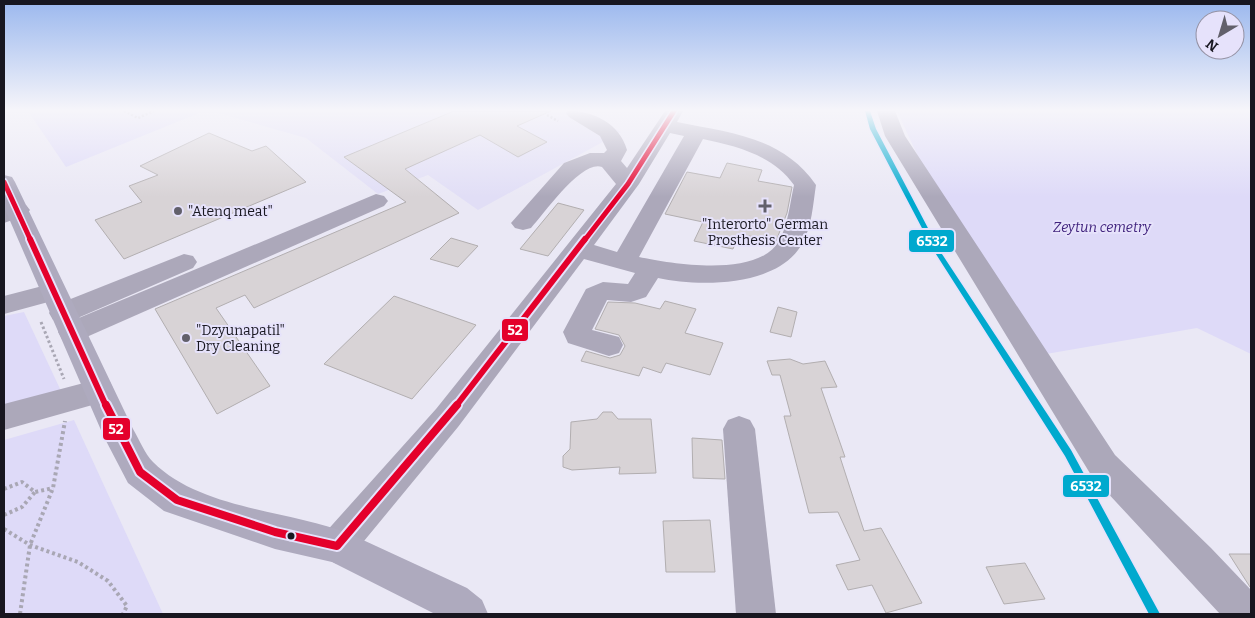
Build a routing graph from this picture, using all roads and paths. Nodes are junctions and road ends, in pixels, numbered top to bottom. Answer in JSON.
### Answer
{"nodes":[{"id":1,"x":612,"y":140,"type":"edge"},
{"id":2,"x":655,"y":140,"type":"edge"},
{"id":3,"x":692,"y":140,"type":"edge"},
{"id":4,"x":724,"y":140,"type":"edge"},
{"id":5,"x":897,"y":140,"type":"edge"},
{"id":6,"x":610,"y":162,"type":"junction"},
{"id":7,"x":4,"y":182,"type":"edge"},
{"id":8,"x":628,"y":184,"type":"junction"},
{"id":9,"x":329,"y":201,"type":"dead end"},
{"id":10,"x":376,"y":201,"type":"dead end"},
{"id":11,"x":11,"y":213,"type":"edge"},
{"id":12,"x":523,"y":223,"type":"dead end"},
{"id":13,"x":577,"y":249,"type":"junction"},
{"id":14,"x":624,"y":262,"type":"junction"},
{"id":15,"x":651,"y":268,"type":"junction"},
{"id":16,"x":4,"y":305,"type":"edge"},
{"id":17,"x":55,"y":309,"type":"junction"},
{"id":18,"x":609,"y":345,"type":"dead end"},
{"id":19,"x":99,"y":391,"type":"junction"},
{"id":20,"x":67,"y":400,"type":"junction"},
{"id":21,"x":4,"y":417,"type":"edge"},
{"id":22,"x":739,"y":428,"type":"dead end"},
{"id":23,"x":53,"y":488,"type":"junction"},
{"id":24,"x":4,"y":490,"type":"edge"},
{"id":25,"x":35,"y":492,"type":"junction"},
{"id":26,"x":4,"y":515,"type":"edge"},
{"id":27,"x":4,"y":529,"type":"edge"},
{"id":28,"x":30,"y":545,"type":"junction"},
{"id":29,"x":337,"y":546,"type":"junction"},
{"id":30,"x":20,"y":614,"type":"edge"},
{"id":31,"x":123,"y":614,"type":"edge"},
{"id":32,"x":468,"y":614,"type":"edge"},
{"id":33,"x":756,"y":614,"type":"edge"},
{"id":34,"x":1246,"y":614,"type":"edge"}],
"edges":[{"from":1,"to":6,"type":"street"},
{"from":2,"to":8,"type":"street"},
{"from":3,"to":14,"type":"street"},
{"from":4,"to":15,"type":"street"},
{"from":5,"to":34,"type":"street"},
{"from":6,"to":8,"type":"street"},
{"from":6,"to":12,"type":"street"},
{"from":7,"to":11,"type":"main road"},
{"from":8,"to":13,"type":"street"},
{"from":9,"to":17,"type":"street"},
{"from":10,"to":17,"type":"street"},
{"from":11,"to":17,"type":"main road"},
{"from":13,"to":14,"type":"street"},
{"from":13,"to":29,"type":"street"},
{"from":14,"to":15,"type":"street"},
{"from":15,"to":18,"type":"street"},
{"from":16,"to":17,"type":"street"},
{"from":17,"to":19,"type":"main road"},
{"from":17,"to":20,"type":"path"},
{"from":19,"to":20,"type":"street"},
{"from":19,"to":29,"type":"main road"},
{"from":20,"to":21,"type":"street"},
{"from":20,"to":23,"type":"path"},
{"from":22,"to":33,"type":"street"},
{"from":23,"to":25,"type":"path"},
{"from":23,"to":28,"type":"path"},
{"from":24,"to":25,"type":"path"},
{"from":25,"to":26,"type":"path"},
{"from":27,"to":28,"type":"path"},
{"from":28,"to":30,"type":"path"},
{"from":28,"to":31,"type":"path"},
{"from":29,"to":32,"type":"main road"}]}
